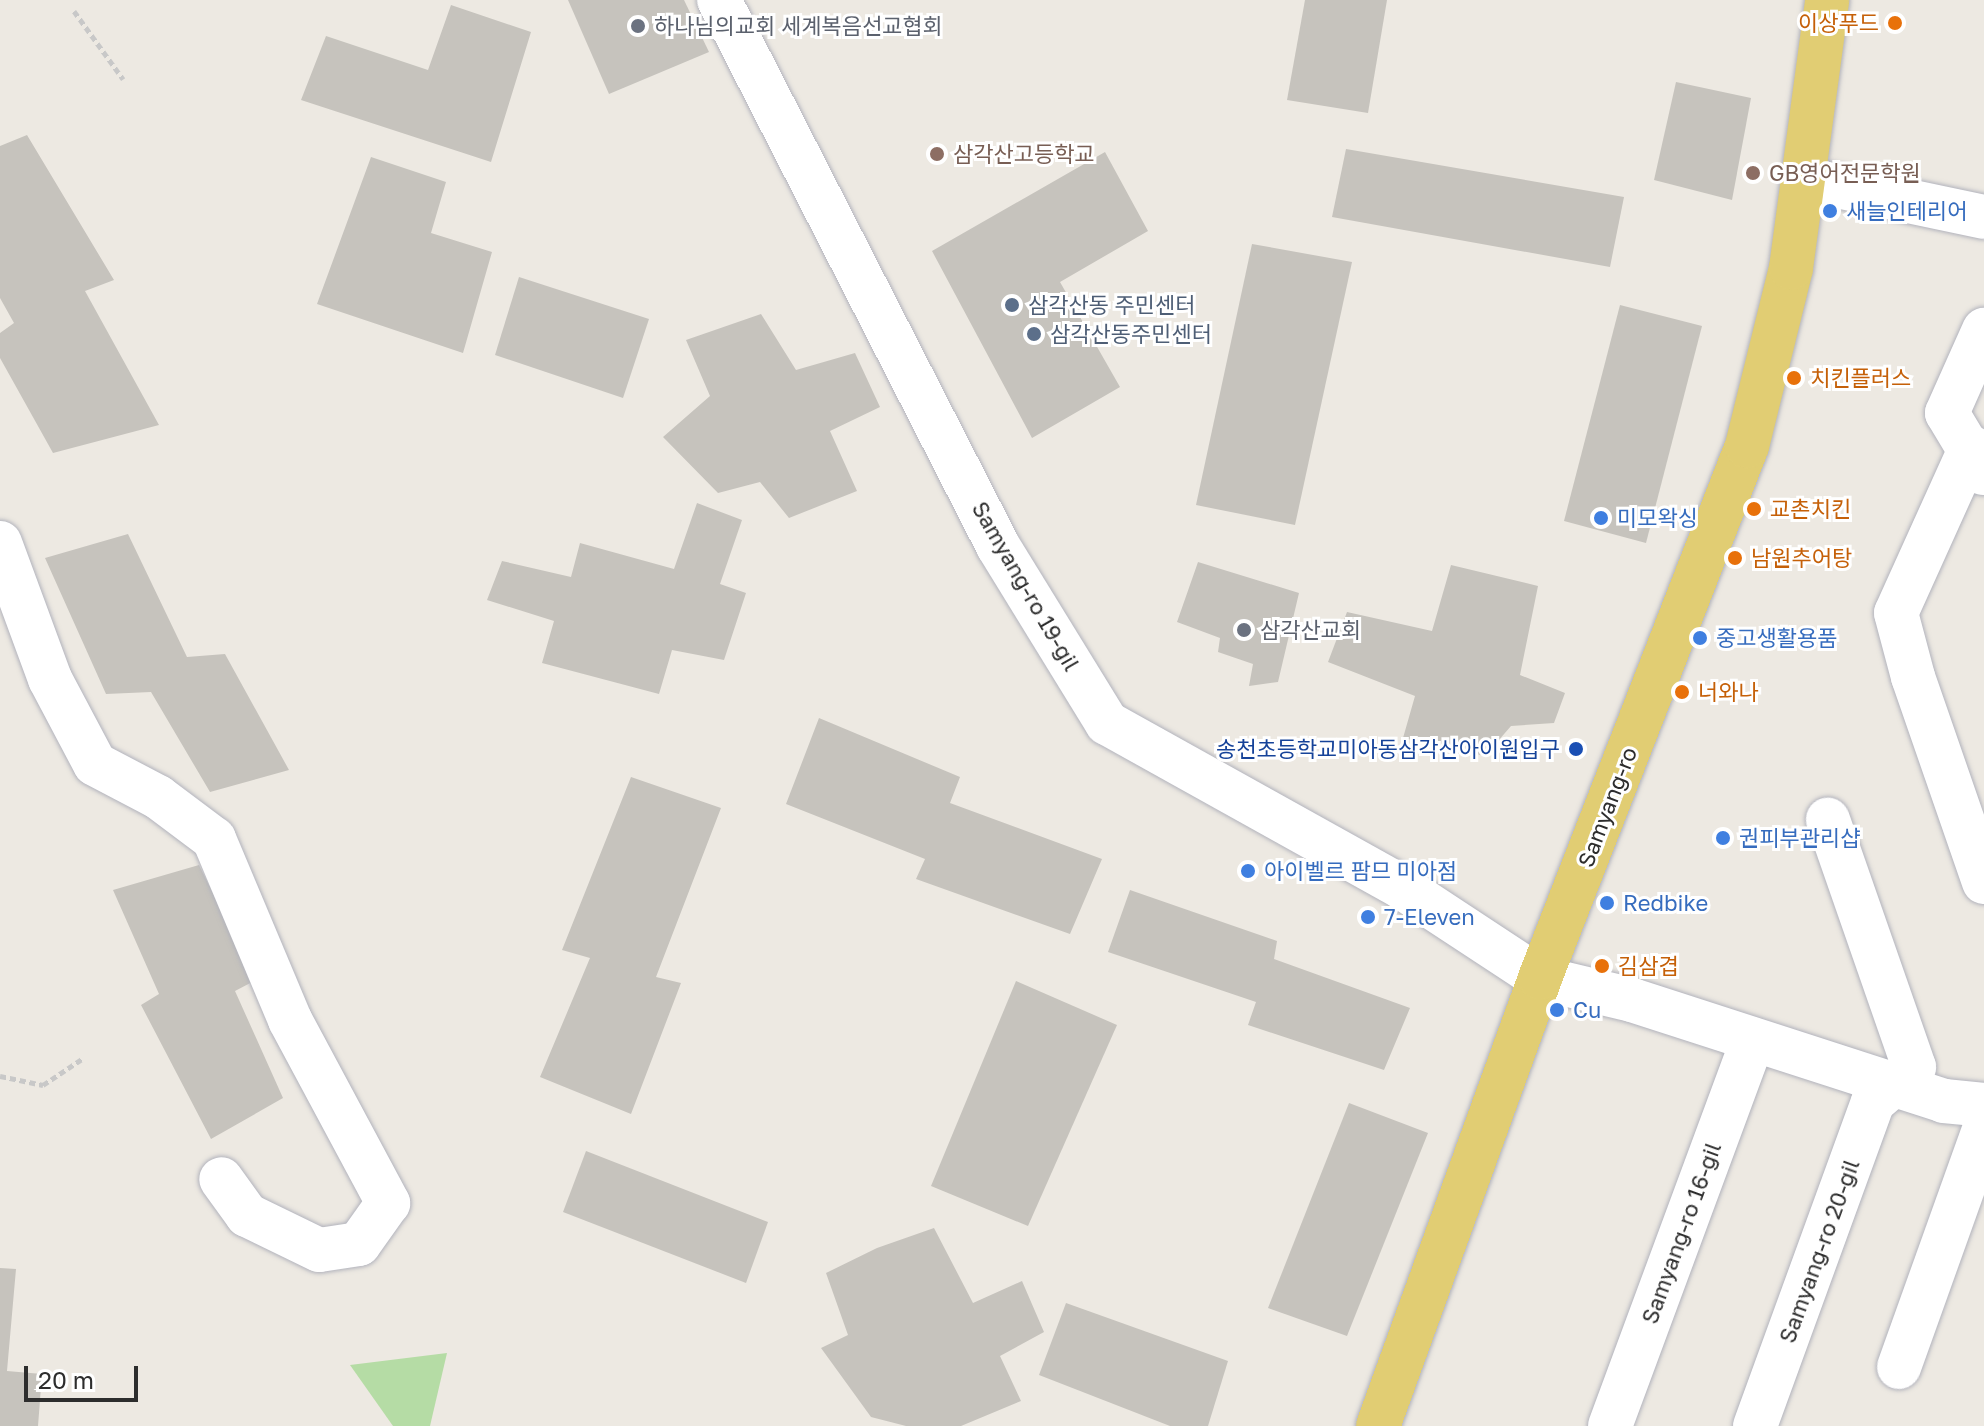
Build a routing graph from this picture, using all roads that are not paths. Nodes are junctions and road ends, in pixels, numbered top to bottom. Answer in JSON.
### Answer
{"nodes":[{"id":1,"x":719,"y":0,"type":"edge"},
{"id":2,"x":1827,"y":0,"type":"edge"},
{"id":3,"x":1804,"y":179,"type":"junction"},
{"id":4,"x":1984,"y":217,"type":"edge"},
{"id":5,"x":1984,"y":330,"type":"edge"},
{"id":6,"x":1978,"y":461,"type":"edge"},
{"id":7,"x":0,"y":543,"type":"edge"},
{"id":8,"x":1828,"y":820,"type":"dead end"},
{"id":9,"x":1984,"y":882,"type":"edge"},
{"id":10,"x":1540,"y":978,"type":"junction"},
{"id":11,"x":1753,"y":1040,"type":"junction"},
{"id":12,"x":1895,"y":1086,"type":"junction"},
{"id":13,"x":1984,"y":1105,"type":"edge"},
{"id":14,"x":1984,"y":1129,"type":"edge"},
{"id":15,"x":221,"y":1179,"type":"dead end"},
{"id":16,"x":1899,"y":1367,"type":"dead end"},
{"id":17,"x":1378,"y":1426,"type":"edge"},
{"id":18,"x":1610,"y":1426,"type":"edge"},
{"id":19,"x":1755,"y":1426,"type":"edge"}],
"edges":[{"from":1,"to":10,"type":"street","name":"Samyang-ro 19-gil"},
{"from":2,"to":3,"type":"main road","name":"Samyang-ro"},
{"from":3,"to":4,"type":"street"},
{"from":3,"to":10,"type":"main road","name":"Samyang-ro"},
{"from":5,"to":6,"type":"street"},
{"from":6,"to":9,"type":"street"},
{"from":7,"to":15,"type":"street"},
{"from":8,"to":12,"type":"street","name":"Samyang-ro 20-gil"},
{"from":10,"to":11,"type":"street"},
{"from":10,"to":17,"type":"main road","name":"Samyang-ro"},
{"from":11,"to":12,"type":"street"},
{"from":11,"to":18,"type":"street","name":"Samyang-ro 16-gil"},
{"from":12,"to":13,"type":"street"},
{"from":12,"to":19,"type":"street","name":"Samyang-ro 20-gil"},
{"from":14,"to":16,"type":"street"}]}
